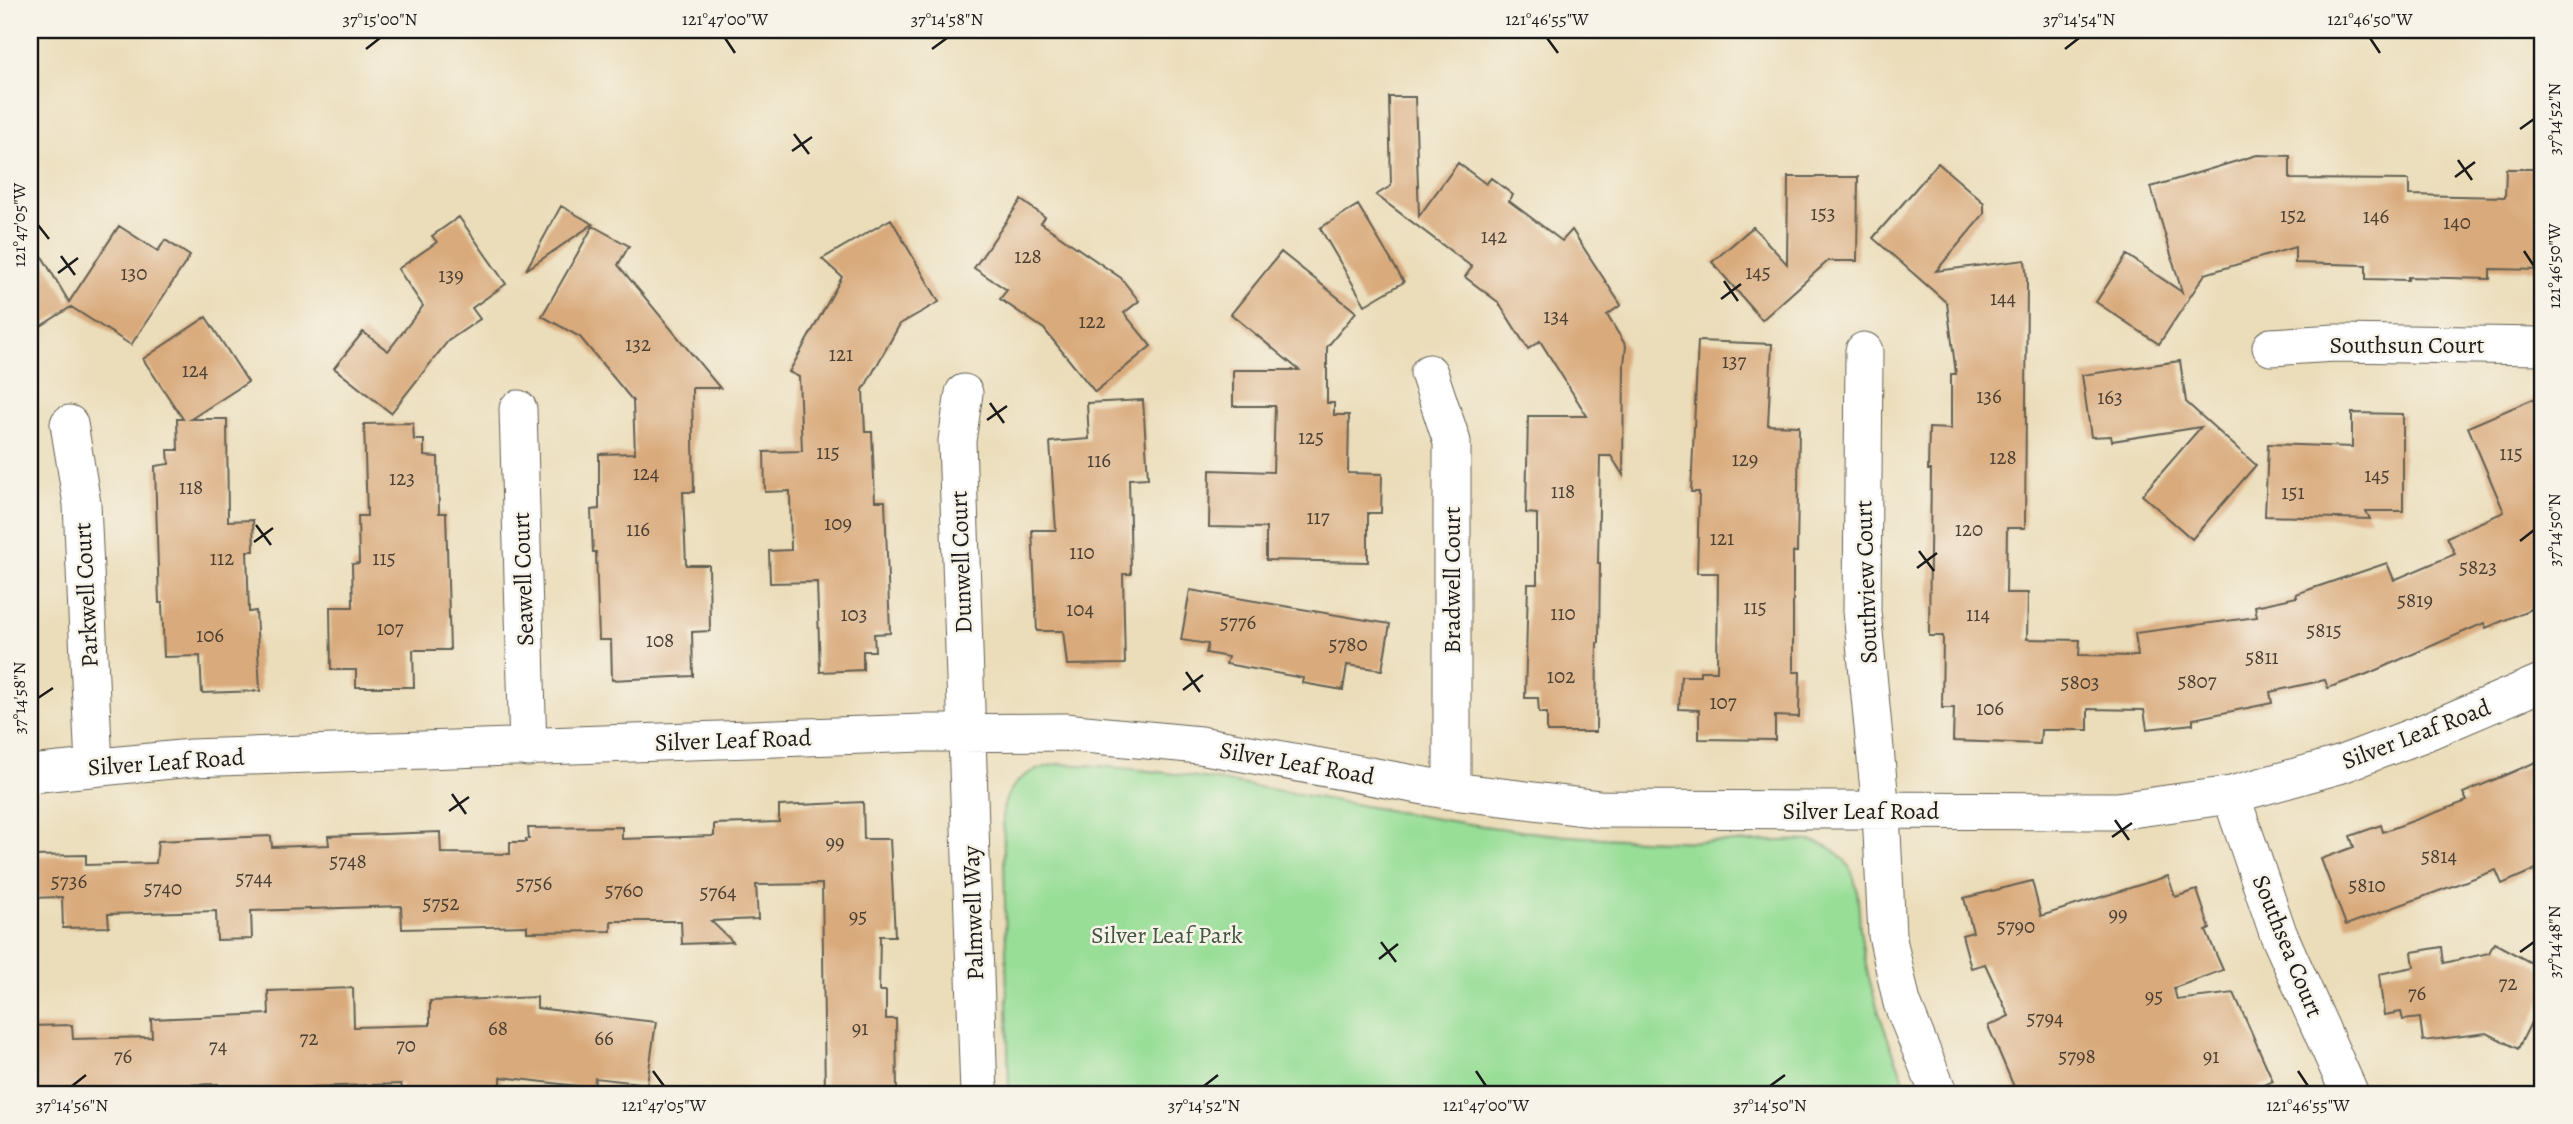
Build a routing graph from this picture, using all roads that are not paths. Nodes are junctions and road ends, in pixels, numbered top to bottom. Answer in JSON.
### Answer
{"nodes":[{"id":1,"x":2543,"y":346,"type":"edge"},
{"id":2,"x":2271,"y":347,"type":"dead end"},
{"id":3,"x":1864,"y":351,"type":"dead end"},
{"id":4,"x":1429,"y":373,"type":"dead end"},
{"id":5,"x":964,"y":393,"type":"dead end"},
{"id":6,"x":518,"y":409,"type":"dead end"},
{"id":7,"x":69,"y":424,"type":"dead end"},
{"id":8,"x":2543,"y":682,"type":"edge"},
{"id":9,"x":967,"y":732,"type":"junction"},
{"id":10,"x":528,"y":748,"type":"junction"},
{"id":11,"x":93,"y":767,"type":"junction"},
{"id":12,"x":30,"y":774,"type":"edge"},
{"id":13,"x":1452,"y":791,"type":"junction"},
{"id":14,"x":2231,"y":795,"type":"junction"},
{"id":15,"x":1881,"y":811,"type":"junction"},
{"id":16,"x":979,"y":1094,"type":"edge"},
{"id":17,"x":1939,"y":1094,"type":"edge"},
{"id":18,"x":2350,"y":1094,"type":"edge"}],
"edges":[{"from":1,"to":2,"type":"street","name":"Southsun Court"},
{"from":3,"to":15,"type":"street","name":"Southview Court"},
{"from":4,"to":13,"type":"street","name":"Bradwell Court"},
{"from":5,"to":9,"type":"street","name":"Dunwell Court"},
{"from":6,"to":10,"type":"street","name":"Seawell Court"},
{"from":7,"to":11,"type":"street","name":"Parkwell Court"},
{"from":8,"to":14,"type":"street","name":"Silver Leaf Road"},
{"from":9,"to":10,"type":"street","name":"Silver Leaf Road"},
{"from":9,"to":13,"type":"street","name":"Silver Leaf Road"},
{"from":9,"to":16,"type":"street","name":"Palmwell Way"},
{"from":10,"to":11,"type":"street","name":"Silver Leaf Road"},
{"from":11,"to":12,"type":"street","name":"Silver Leaf Road"},
{"from":13,"to":15,"type":"street","name":"Silver Leaf Road"},
{"from":14,"to":15,"type":"street","name":"Silver Leaf Road"},
{"from":14,"to":18,"type":"street","name":"Southsea Court"},
{"from":15,"to":17,"type":"street","name":"Southview Court"}]}
